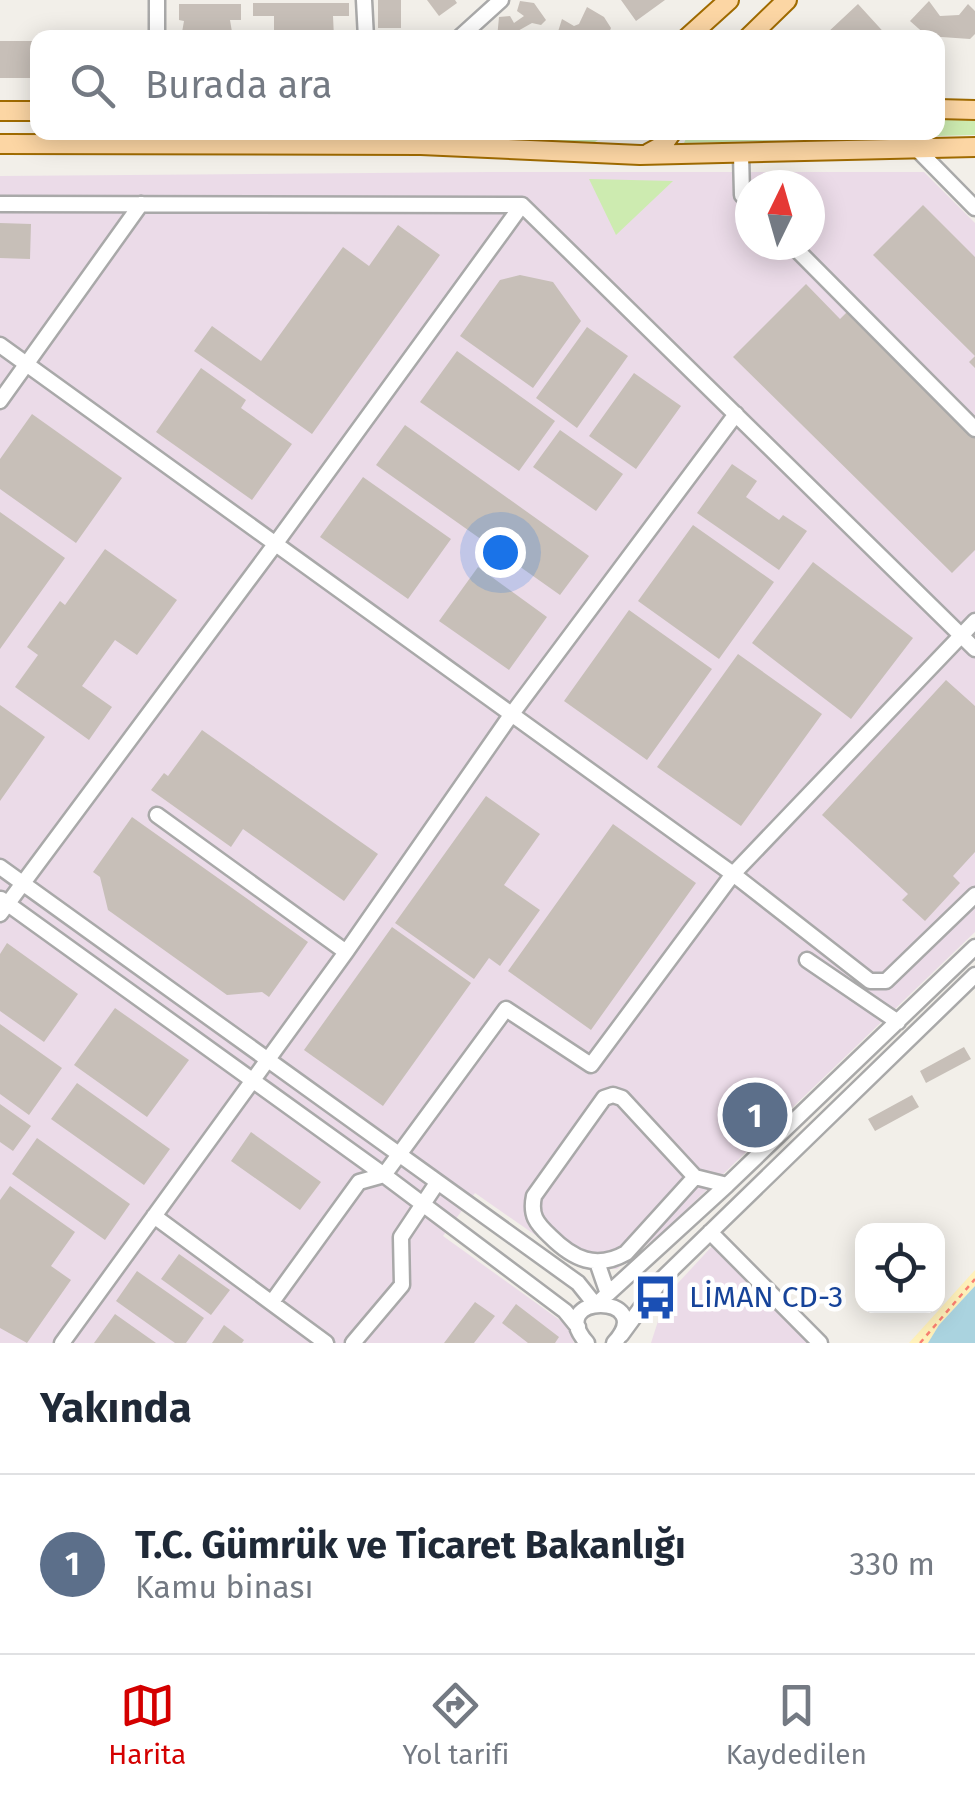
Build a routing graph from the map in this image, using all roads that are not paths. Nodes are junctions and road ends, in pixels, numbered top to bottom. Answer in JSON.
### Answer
{"nodes":[{"id":1,"x":157,"y":0,"type":"edge"},
{"id":2,"x":364,"y":0,"type":"edge"},
{"id":3,"x":501,"y":0,"type":"edge"},
{"id":4,"x":729,"y":0,"type":"edge"},
{"id":5,"x":787,"y":0,"type":"edge"},
{"id":6,"x":157,"y":30,"type":"edge"},
{"id":7,"x":366,"y":30,"type":"edge"},
{"id":8,"x":469,"y":30,"type":"edge"},
{"id":9,"x":696,"y":30,"type":"edge"},
{"id":10,"x":756,"y":30,"type":"edge"},
{"id":11,"x":945,"y":109,"type":"edge"},
{"id":12,"x":975,"y":110,"type":"edge"},
{"id":13,"x":0,"y":111,"type":"edge"},
{"id":14,"x":30,"y":111,"type":"edge"},
{"id":15,"x":615,"y":140,"type":"edge"},
{"id":16,"x":666,"y":140,"type":"edge"},
{"id":17,"x":0,"y":144,"type":"edge"},
{"id":18,"x":975,"y":147,"type":"edge"},
{"id":19,"x":916,"y":148,"type":"junction"},
{"id":20,"x":640,"y":154,"type":"junction"},
{"id":21,"x":741,"y":154,"type":"junction"},
{"id":22,"x":741,"y":170,"type":"edge"},
{"id":23,"x":0,"y":204,"type":"edge"},
{"id":24,"x":141,"y":204,"type":"junction"},
{"id":25,"x":522,"y":205,"type":"junction"},
{"id":26,"x":975,"y":208,"type":"edge"},
{"id":27,"x":807,"y":260,"type":"edge"},
{"id":28,"x":0,"y":345,"type":"edge"},
{"id":29,"x":26,"y":364,"type":"junction"},
{"id":30,"x":0,"y":400,"type":"edge"},
{"id":31,"x":736,"y":414,"type":"junction"},
{"id":32,"x":975,"y":429,"type":"edge"},
{"id":33,"x":276,"y":543,"type":"junction"},
{"id":34,"x":975,"y":621,"type":"edge"},
{"id":35,"x":961,"y":635,"type":"junction"},
{"id":36,"x":975,"y":649,"type":"edge"},
{"id":37,"x":511,"y":714,"type":"junction"},
{"id":38,"x":157,"y":816,"type":"dead end"},
{"id":39,"x":0,"y":868,"type":"edge"},
{"id":40,"x":733,"y":874,"type":"junction"},
{"id":41,"x":23,"y":884,"type":"junction"},
{"id":42,"x":975,"y":895,"type":"edge"},
{"id":43,"x":2,"y":905,"type":"edge"},
{"id":44,"x":975,"y":947,"type":"edge"},
{"id":45,"x":346,"y":952,"type":"junction"},
{"id":46,"x":807,"y":960,"type":"dead end"},
{"id":47,"x":975,"y":975,"type":"edge"},
{"id":48,"x":898,"y":1022,"type":"junction"},
{"id":49,"x":268,"y":1058,"type":"junction"},
{"id":50,"x":251,"y":1080,"type":"junction"},
{"id":51,"x":398,"y":1156,"type":"junction"},
{"id":52,"x":384,"y":1175,"type":"junction"},
{"id":53,"x":694,"y":1177,"type":"junction"},
{"id":54,"x":437,"y":1184,"type":"junction"},
{"id":55,"x":727,"y":1186,"type":"junction"},
{"id":56,"x":423,"y":1205,"type":"junction"},
{"id":57,"x":154,"y":1216,"type":"junction"},
{"id":58,"x":710,"y":1232,"type":"junction"},
{"id":59,"x":598,"y":1262,"type":"junction"},
{"id":60,"x":600,"y":1300,"type":"junction"},
{"id":61,"x":272,"y":1302,"type":"junction"},
{"id":62,"x":578,"y":1336,"type":"edge"},
{"id":63,"x":618,"y":1339,"type":"edge"},
{"id":64,"x":62,"y":1343,"type":"edge"},
{"id":65,"x":326,"y":1343,"type":"edge"},
{"id":66,"x":353,"y":1343,"type":"edge"},
{"id":67,"x":820,"y":1343,"type":"edge"}],
"edges":[{"from":1,"to":6,"type":"street"},
{"from":2,"to":7,"type":"street"},
{"from":3,"to":8,"type":"street"},
{"from":4,"to":9,"type":"main road"},
{"from":5,"to":10,"type":"main road"},
{"from":11,"to":12,"type":"main road"},
{"from":13,"to":14,"type":"main road"},
{"from":15,"to":20,"type":"main road"},
{"from":16,"to":20,"type":"main road"},
{"from":17,"to":20,"type":"main road"},
{"from":18,"to":19,"type":"main road"},
{"from":19,"to":21,"type":"main road"},
{"from":19,"to":26,"type":"street"},
{"from":20,"to":21,"type":"main road"},
{"from":21,"to":22,"type":"street"},
{"from":23,"to":24,"type":"street"},
{"from":24,"to":25,"type":"street"},
{"from":24,"to":29,"type":"street"},
{"from":25,"to":31,"type":"street"},
{"from":25,"to":33,"type":"street"},
{"from":27,"to":32,"type":"street"},
{"from":28,"to":29,"type":"street"},
{"from":29,"to":30,"type":"street"},
{"from":29,"to":33,"type":"street"},
{"from":31,"to":35,"type":"street"},
{"from":31,"to":37,"type":"street"},
{"from":33,"to":37,"type":"street"},
{"from":33,"to":41,"type":"street"},
{"from":34,"to":35,"type":"street"},
{"from":35,"to":36,"type":"street"},
{"from":35,"to":40,"type":"street"},
{"from":37,"to":40,"type":"street"},
{"from":37,"to":45,"type":"street"},
{"from":38,"to":45,"type":"street"},
{"from":39,"to":41,"type":"street"},
{"from":40,"to":42,"type":"street"},
{"from":40,"to":51,"type":"street"},
{"from":41,"to":43,"type":"street"},
{"from":41,"to":49,"type":"street"},
{"from":43,"to":50,"type":"street"},
{"from":44,"to":48,"type":"street"},
{"from":45,"to":49,"type":"street"},
{"from":46,"to":48,"type":"street"},
{"from":47,"to":58,"type":"street"},
{"from":48,"to":55,"type":"street"},
{"from":49,"to":50,"type":"street"},
{"from":49,"to":51,"type":"street"},
{"from":50,"to":52,"type":"street"},
{"from":50,"to":57,"type":"street"},
{"from":51,"to":52,"type":"street"},
{"from":51,"to":54,"type":"street"},
{"from":52,"to":56,"type":"street"},
{"from":52,"to":61,"type":"street"},
{"from":53,"to":55,"type":"street"},
{"from":53,"to":59,"type":"street"},
{"from":53,"to":59,"type":"street"},
{"from":54,"to":56,"type":"street"},
{"from":54,"to":60,"type":"street"},
{"from":55,"to":60,"type":"street"},
{"from":56,"to":62,"type":"street"},
{"from":56,"to":66,"type":"street"},
{"from":57,"to":61,"type":"street"},
{"from":57,"to":64,"type":"street"},
{"from":58,"to":63,"type":"street"},
{"from":58,"to":67,"type":"street"},
{"from":59,"to":60,"type":"street"},
{"from":60,"to":62,"type":"street"},
{"from":60,"to":63,"type":"street"},
{"from":61,"to":65,"type":"street"}]}
